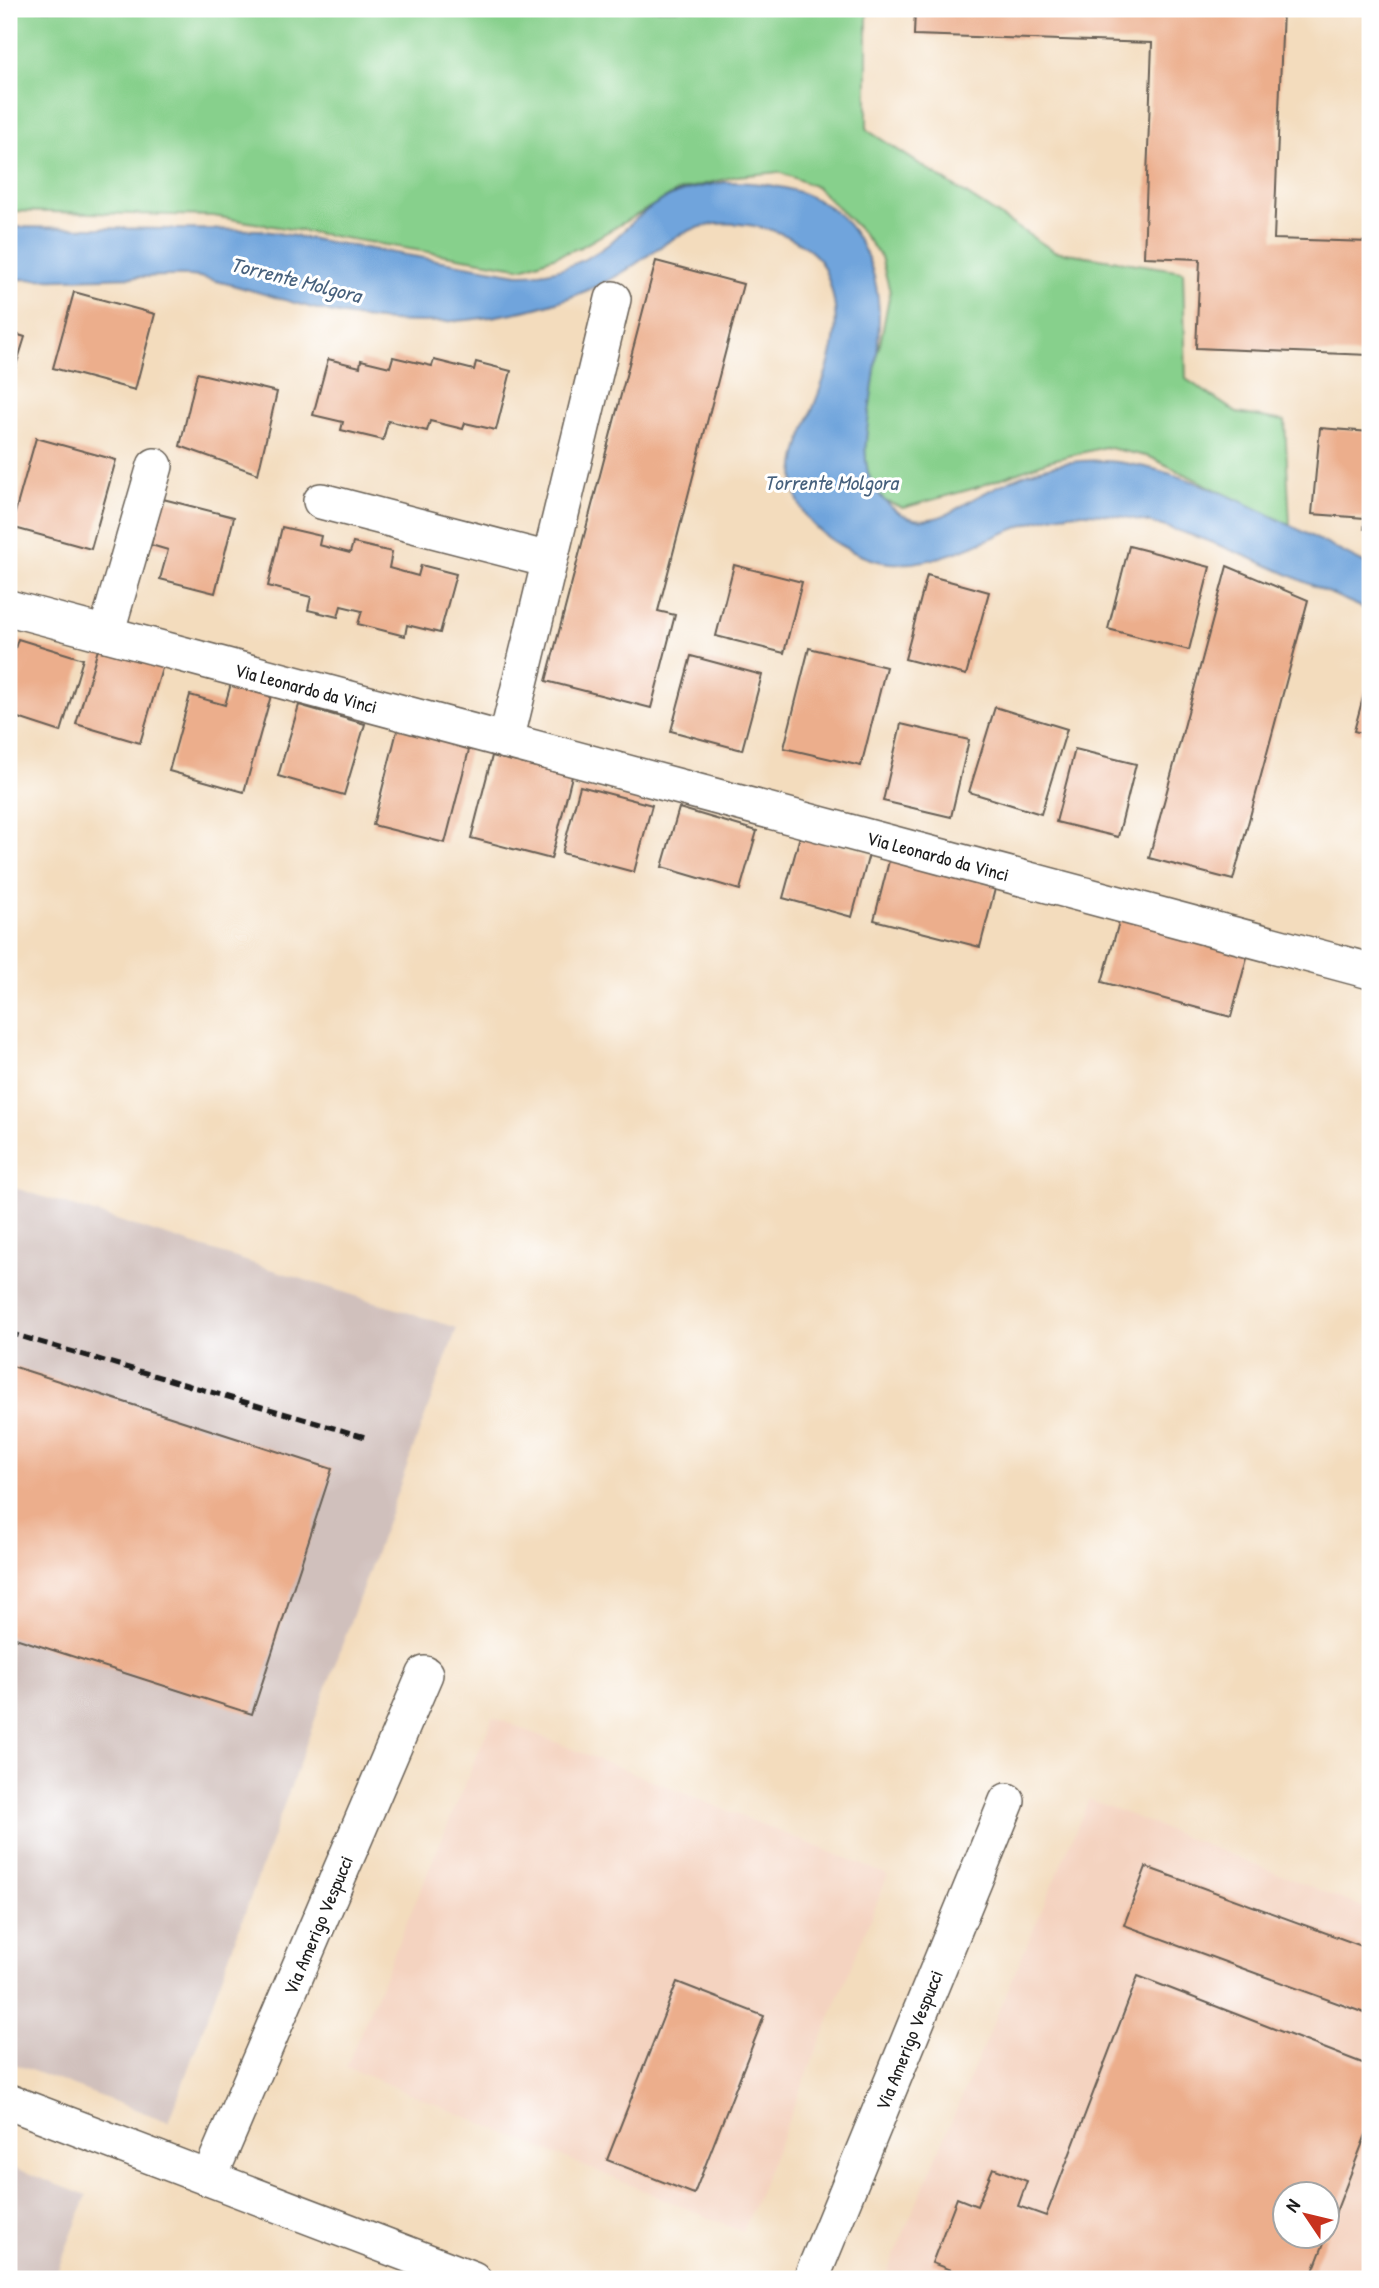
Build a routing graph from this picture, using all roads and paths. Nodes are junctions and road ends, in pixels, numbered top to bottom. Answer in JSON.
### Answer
{"nodes":[{"id":1,"x":612,"y":299,"type":"dead end"},
{"id":2,"x":155,"y":466,"type":"dead end"},
{"id":3,"x":321,"y":501,"type":"dead end"},
{"id":4,"x":550,"y":560,"type":"junction"},
{"id":5,"x":9,"y":608,"type":"edge"},
{"id":6,"x":106,"y":634,"type":"junction"},
{"id":7,"x":506,"y":741,"type":"junction"},
{"id":8,"x":1370,"y":971,"type":"edge"},
{"id":9,"x":425,"y":1674,"type":"dead end"},
{"id":10,"x":1007,"y":1801,"type":"dead end"},
{"id":11,"x":9,"y":2102,"type":"edge"},
{"id":12,"x":210,"y":2176,"type":"junction"},
{"id":13,"x":473,"y":2279,"type":"edge"},
{"id":14,"x":811,"y":2279,"type":"edge"}],
"edges":[{"from":1,"to":4,"type":"street"},
{"from":2,"to":6,"type":"street"},
{"from":3,"to":4,"type":"street"},
{"from":4,"to":7,"type":"street"},
{"from":5,"to":6,"type":"street","name":"Via Leonardo da Vinci"},
{"from":6,"to":7,"type":"street","name":"Via Leonardo da Vinci"},
{"from":7,"to":8,"type":"street","name":"Via Leonardo da Vinci"},
{"from":9,"to":12,"type":"street","name":"Via Amerigo Vespucci"},
{"from":10,"to":14,"type":"street","name":"Via Amerigo Vespucci"},
{"from":11,"to":12,"type":"street"},
{"from":12,"to":13,"type":"street"}]}
